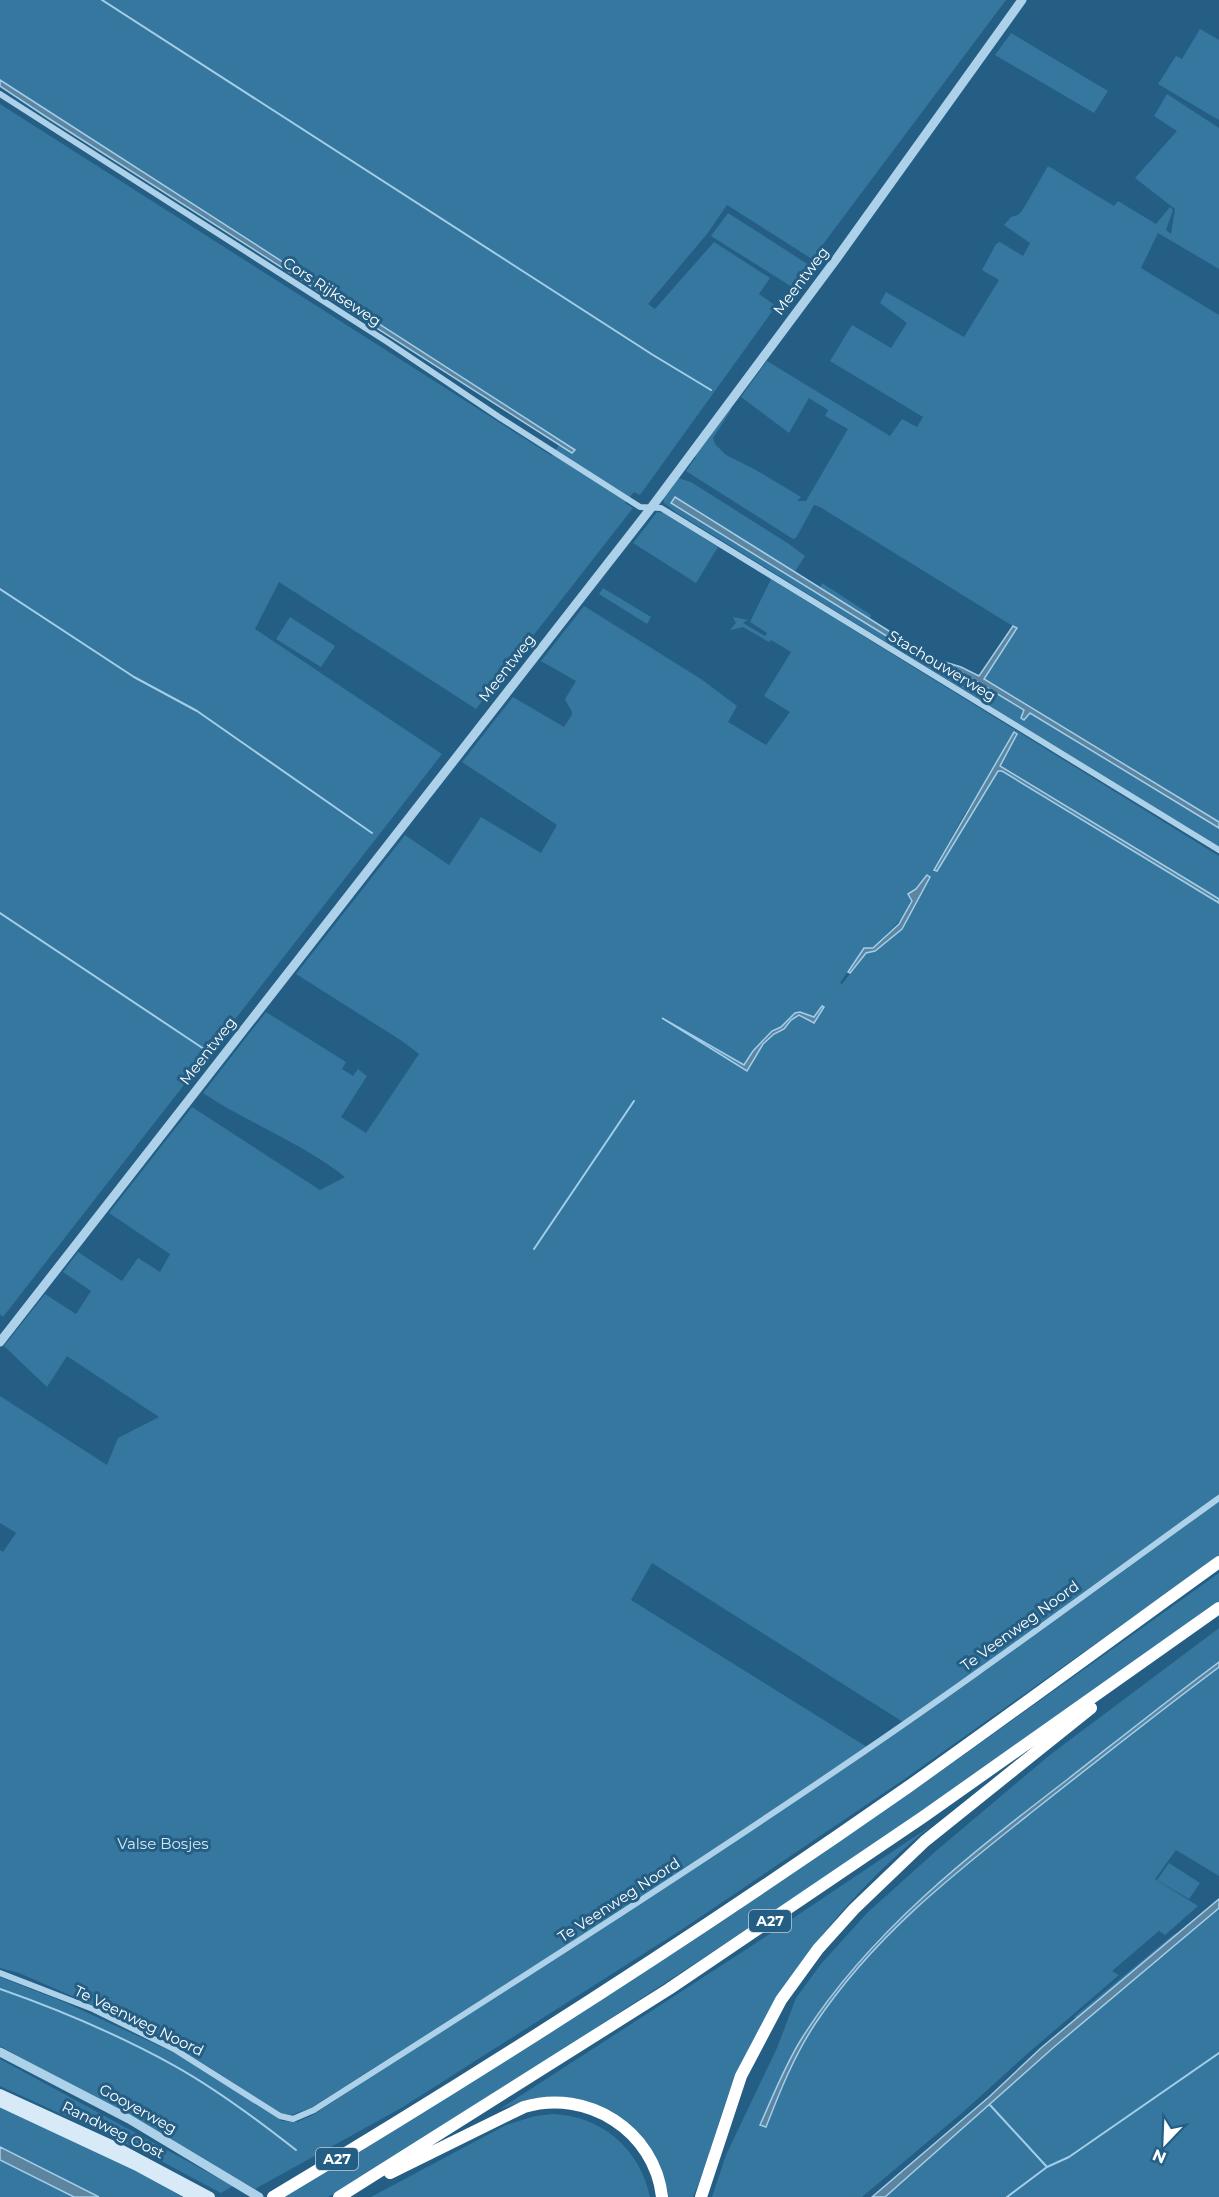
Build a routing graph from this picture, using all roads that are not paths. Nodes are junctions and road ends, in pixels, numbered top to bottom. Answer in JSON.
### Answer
{"nodes":[{"id":1,"x":1022,"y":0,"type":"edge"},
{"id":2,"x":0,"y":94,"type":"edge"},
{"id":3,"x":651,"y":507,"type":"junction"},
{"id":4,"x":1219,"y":850,"type":"edge"},
{"id":5,"x":0,"y":1342,"type":"edge"},
{"id":6,"x":1219,"y":1498,"type":"edge"},
{"id":7,"x":1219,"y":1562,"type":"edge"},
{"id":8,"x":1219,"y":1608,"type":"edge"},
{"id":9,"x":1187,"y":1632,"type":"junction"},
{"id":10,"x":0,"y":1973,"type":"edge"},
{"id":11,"x":0,"y":2052,"type":"edge"},
{"id":12,"x":0,"y":2094,"type":"edge"},
{"id":13,"x":0,"y":2102,"type":"edge"},
{"id":14,"x":208,"y":2196,"type":"edge"},
{"id":15,"x":341,"y":2196,"type":"edge"},
{"id":16,"x":194,"y":2197,"type":"edge"},
{"id":17,"x":259,"y":2197,"type":"edge"},
{"id":18,"x":273,"y":2197,"type":"edge"},
{"id":19,"x":662,"y":2197,"type":"edge"},
{"id":20,"x":701,"y":2197,"type":"edge"}],
"edges":[{"from":1,"to":3,"type":"street","name":"Meentweg"},
{"from":2,"to":3,"type":"street","name":"Cors Rijkseweg"},
{"from":3,"to":4,"type":"street","name":"Stachouwerweg"},
{"from":3,"to":5,"type":"street","name":"Meentweg"},
{"from":6,"to":10,"type":"street","name":"Te Veenweg Noord"},
{"from":7,"to":18,"type":"highway","number":"A27"},
{"from":8,"to":9,"type":"highway","number":"A27"},
{"from":9,"to":15,"type":"highway","number":"A27"},
{"from":9,"to":20,"type":"highway","number":"A27"},
{"from":11,"to":17,"type":"street","name":"Gooyerweg"},
{"from":12,"to":14,"type":"main road","name":"Randweg Oost"},
{"from":13,"to":16,"type":"main road","name":"Randweg Oost"},
{"from":15,"to":19,"type":"highway","number":"A27"}]}
